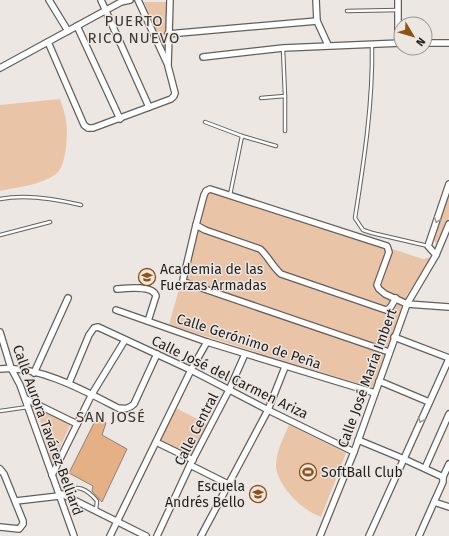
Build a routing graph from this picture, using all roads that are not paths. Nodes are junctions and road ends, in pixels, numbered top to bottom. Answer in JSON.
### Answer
{"nodes":[{"id":1,"x":49,"y":0,"type":"edge"},
{"id":2,"x":102,"y":0,"type":"edge"},
{"id":3,"x":130,"y":0,"type":"edge"},
{"id":4,"x":138,"y":0,"type":"edge"},
{"id":5,"x":170,"y":0,"type":"edge"},
{"id":6,"x":316,"y":0,"type":"edge"},
{"id":7,"x":398,"y":0,"type":"edge"},
{"id":8,"x":398,"y":10,"type":"junction"},
{"id":9,"x":106,"y":11,"type":"junction"},
{"id":10,"x":347,"y":11,"type":"dead end"},
{"id":11,"x":398,"y":16,"type":"edge"},
{"id":12,"x":317,"y":21,"type":"junction"},
{"id":13,"x":77,"y":26,"type":"junction"},
{"id":14,"x":68,"y":31,"type":"junction"},
{"id":15,"x":168,"y":34,"type":"junction"},
{"id":16,"x":48,"y":42,"type":"junction"},
{"id":17,"x":393,"y":43,"type":"edge"},
{"id":18,"x":433,"y":43,"type":"edge"},
{"id":19,"x":449,"y":43,"type":"edge"},
{"id":20,"x":372,"y":44,"type":"junction"},
{"id":21,"x":328,"y":45,"type":"junction"},
{"id":22,"x":283,"y":48,"type":"junction"},
{"id":23,"x":203,"y":57,"type":"dead end"},
{"id":24,"x":168,"y":66,"type":"junction"},
{"id":25,"x":0,"y":68,"type":"edge"},
{"id":26,"x":285,"y":96,"type":"junction"},
{"id":27,"x":261,"y":98,"type":"dead end"},
{"id":28,"x":149,"y":107,"type":"junction"},
{"id":29,"x":120,"y":119,"type":"junction"},
{"id":30,"x":205,"y":122,"type":"dead end"},
{"id":31,"x":285,"y":131,"type":"dead end"},
{"id":32,"x":242,"y":136,"type":"junction"},
{"id":33,"x":276,"y":146,"type":"dead end"},
{"id":34,"x":449,"y":184,"type":"edge"},
{"id":35,"x":230,"y":195,"type":"junction"},
{"id":36,"x":0,"y":199,"type":"edge"},
{"id":37,"x":81,"y":205,"type":"dead end"},
{"id":38,"x":50,"y":222,"type":"dead end"},
{"id":39,"x":449,"y":224,"type":"edge"},
{"id":40,"x":196,"y":225,"type":"junction"},
{"id":41,"x":0,"y":235,"type":"edge"},
{"id":42,"x":428,"y":246,"type":"junction"},
{"id":43,"x":436,"y":255,"type":"junction"},
{"id":44,"x":117,"y":289,"type":"dead end"},
{"id":45,"x":68,"y":298,"type":"dead end"},
{"id":46,"x":396,"y":298,"type":"junction"},
{"id":47,"x":407,"y":304,"type":"junction"},
{"id":48,"x":449,"y":307,"type":"edge"},
{"id":49,"x":116,"y":310,"type":"dead end"},
{"id":50,"x":148,"y":321,"type":"junction"},
{"id":51,"x":0,"y":332,"type":"edge"},
{"id":52,"x":394,"y":337,"type":"junction"},
{"id":53,"x":125,"y":340,"type":"junction"},
{"id":54,"x":207,"y":342,"type":"junction"},
{"id":55,"x":389,"y":352,"type":"junction"},
{"id":56,"x":157,"y":354,"type":"junction"},
{"id":57,"x":246,"y":354,"type":"junction"},
{"id":58,"x":449,"y":358,"type":"edge"},
{"id":59,"x":286,"y":367,"type":"junction"},
{"id":60,"x":11,"y":368,"type":"junction"},
{"id":61,"x":0,"y":369,"type":"edge"},
{"id":62,"x":191,"y":370,"type":"junction"},
{"id":63,"x":34,"y":372,"type":"junction"},
{"id":64,"x":379,"y":381,"type":"junction"},
{"id":65,"x":68,"y":383,"type":"junction"},
{"id":66,"x":229,"y":390,"type":"junction"},
{"id":67,"x":375,"y":393,"type":"junction"},
{"id":68,"x":92,"y":394,"type":"junction"},
{"id":69,"x":26,"y":399,"type":"junction"},
{"id":70,"x":429,"y":402,"type":"junction"},
{"id":71,"x":28,"y":407,"type":"junction"},
{"id":72,"x":268,"y":410,"type":"junction"},
{"id":73,"x":0,"y":411,"type":"edge"},
{"id":74,"x":449,"y":414,"type":"edge"},
{"id":75,"x":77,"y":424,"type":"junction"},
{"id":76,"x":358,"y":440,"type":"junction"},
{"id":77,"x":156,"y":442,"type":"junction"},
{"id":78,"x":354,"y":452,"type":"junction"},
{"id":79,"x":404,"y":459,"type":"junction"},
{"id":80,"x":191,"y":462,"type":"junction"},
{"id":81,"x":449,"y":464,"type":"edge"},
{"id":82,"x":425,"y":468,"type":"junction"},
{"id":83,"x":0,"y":469,"type":"edge"},
{"id":84,"x":52,"y":474,"type":"junction"},
{"id":85,"x":443,"y":477,"type":"junction"},
{"id":86,"x":228,"y":484,"type":"junction"},
{"id":87,"x":59,"y":496,"type":"junction"},
{"id":88,"x":66,"y":496,"type":"junction"},
{"id":89,"x":16,"y":501,"type":"junction"},
{"id":90,"x":434,"y":502,"type":"junction"},
{"id":91,"x":449,"y":508,"type":"edge"},
{"id":92,"x":96,"y":510,"type":"junction"},
{"id":93,"x":117,"y":521,"type":"junction"},
{"id":94,"x":0,"y":527,"type":"edge"},
{"id":95,"x":74,"y":536,"type":"edge"},
{"id":96,"x":110,"y":536,"type":"edge"},
{"id":97,"x":146,"y":536,"type":"edge"},
{"id":98,"x":157,"y":536,"type":"edge"},
{"id":99,"x":201,"y":536,"type":"edge"},
{"id":100,"x":320,"y":536,"type":"edge"},
{"id":101,"x":369,"y":536,"type":"edge"},
{"id":102,"x":419,"y":536,"type":"edge"}],
"edges":[{"from":1,"to":14,"type":"street"},
{"from":2,"to":9,"type":"street"},
{"from":3,"to":9,"type":"street"},
{"from":4,"to":24,"type":"street"},
{"from":5,"to":15,"type":"street"},
{"from":6,"to":12,"type":"street"},
{"from":7,"to":8,"type":"street"},
{"from":8,"to":10,"type":"lane"},
{"from":8,"to":11,"type":"street"},
{"from":9,"to":13,"type":"street"},
{"from":9,"to":28,"type":"street"},
{"from":12,"to":15,"type":"street"},
{"from":12,"to":21,"type":"street"},
{"from":13,"to":14,"type":"street"},
{"from":13,"to":29,"type":"street"},
{"from":14,"to":16,"type":"street"},
{"from":15,"to":24,"type":"street"},
{"from":16,"to":25,"type":"street"},
{"from":16,"to":29,"type":"street"},
{"from":17,"to":20,"type":"street"},
{"from":18,"to":19,"type":"street"},
{"from":20,"to":21,"type":"street"},
{"from":20,"to":42,"type":"lane"},
{"from":21,"to":22,"type":"street"},
{"from":22,"to":23,"type":"street"},
{"from":22,"to":26,"type":"lane"},
{"from":24,"to":28,"type":"street"},
{"from":26,"to":27,"type":"lane"},
{"from":26,"to":31,"type":"lane"},
{"from":28,"to":29,"type":"street"},
{"from":30,"to":32,"type":"lane"},
{"from":32,"to":33,"type":"lane"},
{"from":32,"to":35,"type":"lane"},
{"from":34,"to":42,"type":"street","one_way":true},
{"from":35,"to":40,"type":"street"},
{"from":35,"to":46,"type":"street"},
{"from":36,"to":37,"type":"lane"},
{"from":38,"to":41,"type":"lane"},
{"from":39,"to":43,"type":"street","name":"Calle José María Imbert"},
{"from":40,"to":46,"type":"street"},
{"from":40,"to":55,"type":"street"},
{"from":42,"to":43,"type":"street"},
{"from":43,"to":47,"type":"street","name":"Calle José María Imbert"},
{"from":44,"to":50,"type":"street"},
{"from":45,"to":63,"type":"street"},
{"from":46,"to":47,"type":"street"},
{"from":47,"to":48,"type":"street"},
{"from":47,"to":52,"type":"street","name":"Calle José María Imbert"},
{"from":49,"to":50,"type":"street","name":"Calle Gerónimo de Peña"},
{"from":50,"to":54,"type":"street","name":"Calle Gerónimo de Peña"},
{"from":51,"to":60,"type":"street","name":"Calle Aurora Tavárez Belliard"},
{"from":52,"to":55,"type":"street","name":"Calle José María Imbert"},
{"from":52,"to":58,"type":"street"},
{"from":53,"to":56,"type":"street","name":"Calle José del Carmen Ariza"},
{"from":53,"to":65,"type":"street","name":"Calle José del Carmen Ariza"},
{"from":53,"to":68,"type":"street"},
{"from":54,"to":57,"type":"street","name":"Calle Gerónimo de Peña"},
{"from":54,"to":62,"type":"street"},
{"from":55,"to":64,"type":"street","name":"Calle José María Imbert"},
{"from":56,"to":62,"type":"street","name":"Calle José del Carmen Ariza"},
{"from":56,"to":68,"type":"street"},
{"from":57,"to":59,"type":"street","name":"Calle Gerónimo de Peña"},
{"from":57,"to":66,"type":"street","name":"Calle Central"},
{"from":58,"to":70,"type":"street"},
{"from":59,"to":67,"type":"street","name":"Calle Gerónimo de Peña"},
{"from":59,"to":72,"type":"street"},
{"from":60,"to":61,"type":"street"},
{"from":60,"to":63,"type":"street"},
{"from":60,"to":69,"type":"street","name":"Calle Aurora Tavárez Belliard"},
{"from":62,"to":66,"type":"street","name":"Calle José del Carmen Ariza"},
{"from":62,"to":77,"type":"street"},
{"from":63,"to":65,"type":"street"},
{"from":64,"to":67,"type":"street","name":"Calle José María Imbert"},
{"from":64,"to":70,"type":"street"},
{"from":65,"to":68,"type":"street"},
{"from":66,"to":72,"type":"street","name":"Calle José del Carmen Ariza"},
{"from":66,"to":80,"type":"street","name":"Calle Central"},
{"from":67,"to":76,"type":"street","name":"Calle José María Imbert"},
{"from":68,"to":75,"type":"street"},
{"from":69,"to":71,"type":"street","name":"Calle Aurora Tavárez Belliard"},
{"from":69,"to":75,"type":"street"},
{"from":70,"to":79,"type":"street","one_way":true},
{"from":71,"to":73,"type":"lane"},
{"from":71,"to":84,"type":"street","name":"Calle Aurora Tavárez Belliard"},
{"from":72,"to":78,"type":"street","name":"Calle José del Carmen Ariza"},
{"from":72,"to":86,"type":"street"},
{"from":74,"to":82,"type":"street"},
{"from":75,"to":84,"type":"street"},
{"from":76,"to":78,"type":"street","name":"Calle José María Imbert"},
{"from":76,"to":79,"type":"street"},
{"from":77,"to":80,"type":"street"},
{"from":77,"to":93,"type":"street"},
{"from":78,"to":100,"type":"street","name":"Calle José María Imbert"},
{"from":79,"to":82,"type":"street"},
{"from":79,"to":101,"type":"street"},
{"from":80,"to":86,"type":"street"},
{"from":80,"to":98,"type":"street","name":"Calle Central"},
{"from":81,"to":85,"type":"street"},
{"from":82,"to":85,"type":"street"},
{"from":83,"to":89,"type":"street"},
{"from":84,"to":87,"type":"street","name":"Calle Aurora Tavárez Belliard"},
{"from":85,"to":90,"type":"street"},
{"from":86,"to":99,"type":"street"},
{"from":87,"to":88,"type":"street"},
{"from":87,"to":89,"type":"street"},
{"from":87,"to":95,"type":"street","name":"Calle Aurora Tavárez Belliard"},
{"from":88,"to":92,"type":"street"},
{"from":88,"to":92,"type":"lane"},
{"from":89,"to":94,"type":"street"},
{"from":90,"to":91,"type":"street"},
{"from":90,"to":102,"type":"street"},
{"from":92,"to":93,"type":"street"},
{"from":93,"to":96,"type":"street"},
{"from":93,"to":97,"type":"street"}]}
